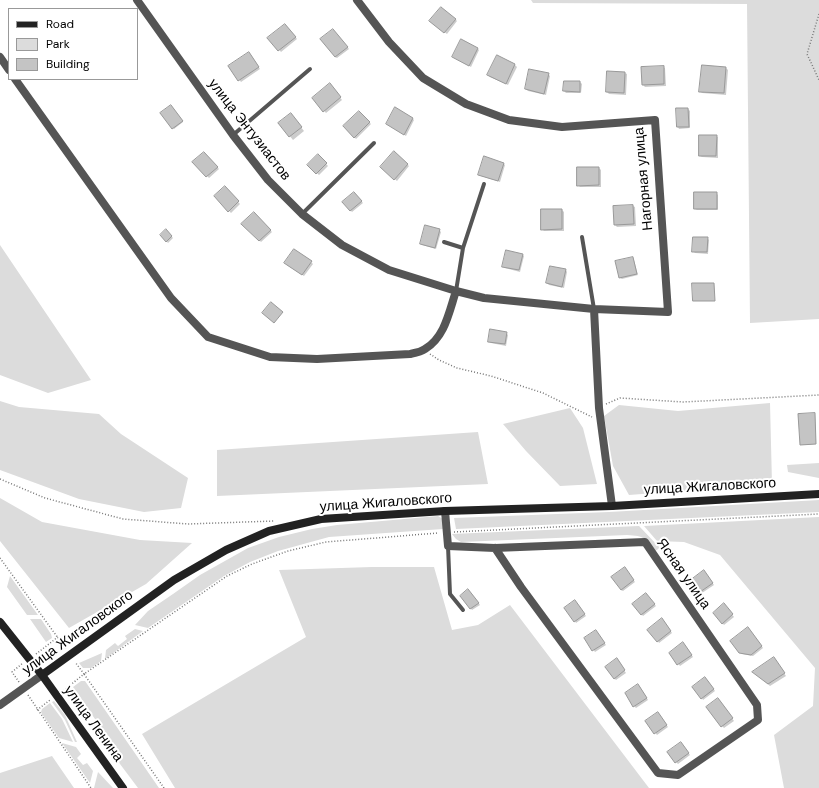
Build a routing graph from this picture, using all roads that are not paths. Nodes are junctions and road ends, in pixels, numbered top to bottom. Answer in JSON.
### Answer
{"nodes":[{"id":1,"x":136,"y":0,"type":"edge"},
{"id":2,"x":357,"y":0,"type":"edge"},
{"id":3,"x":0,"y":57,"type":"edge"},
{"id":4,"x":8,"y":69,"type":"edge"},
{"id":5,"x":310,"y":69,"type":"dead end"},
{"id":6,"x":16,"y":80,"type":"edge"},
{"id":7,"x":233,"y":135,"type":"junction"},
{"id":8,"x":374,"y":143,"type":"dead end"},
{"id":9,"x":484,"y":184,"type":"dead end"},
{"id":10,"x":302,"y":214,"type":"junction"},
{"id":11,"x":582,"y":237,"type":"dead end"},
{"id":12,"x":444,"y":242,"type":"dead end"},
{"id":13,"x":463,"y":248,"type":"junction"},
{"id":14,"x":456,"y":291,"type":"junction"},
{"id":15,"x":594,"y":309,"type":"junction"},
{"id":16,"x":819,"y":494,"type":"edge"},
{"id":17,"x":612,"y":506,"type":"junction"},
{"id":18,"x":444,"y":511,"type":"junction"},
{"id":19,"x":448,"y":546,"type":"junction"},
{"id":20,"x":495,"y":548,"type":"junction"},
{"id":21,"x":463,"y":610,"type":"dead end"},
{"id":22,"x":0,"y":622,"type":"edge"},
{"id":23,"x":42,"y":675,"type":"junction"},
{"id":24,"x":3,"y":703,"type":"edge"},
{"id":25,"x":123,"y":788,"type":"edge"}],
"edges":[{"from":1,"to":7,"type":"street","name":"улица Энтузиастов"},
{"from":2,"to":15,"type":"street","name":"Нагорная улица"},
{"from":3,"to":4,"type":"street"},
{"from":5,"to":7,"type":"lane"},
{"from":6,"to":14,"type":"street"},
{"from":7,"to":10,"type":"street","name":"улица Энтузиастов"},
{"from":8,"to":10,"type":"lane"},
{"from":9,"to":13,"type":"lane"},
{"from":10,"to":14,"type":"street","name":"улица Энтузиастов"},
{"from":11,"to":15,"type":"lane"},
{"from":12,"to":13,"type":"lane"},
{"from":13,"to":14,"type":"lane"},
{"from":14,"to":15,"type":"street","name":"улица Энтузиастов"},
{"from":15,"to":17,"type":"street"},
{"from":16,"to":17,"type":"main road","name":"улица Жигаловского"},
{"from":17,"to":18,"type":"main road","name":"улица Жигаловского"},
{"from":18,"to":19,"type":"street"},
{"from":18,"to":23,"type":"main road","name":"улица Жигаловского"},
{"from":19,"to":20,"type":"street","name":"Ясная улица"},
{"from":19,"to":21,"type":"lane"},
{"from":20,"to":20,"type":"street","name":"Ясная улица"},
{"from":22,"to":23,"type":"main road","name":"улица Ленина"},
{"from":23,"to":24,"type":"street","name":"улица Жигаловского"},
{"from":23,"to":25,"type":"main road","name":"улица Ленина"}]}
